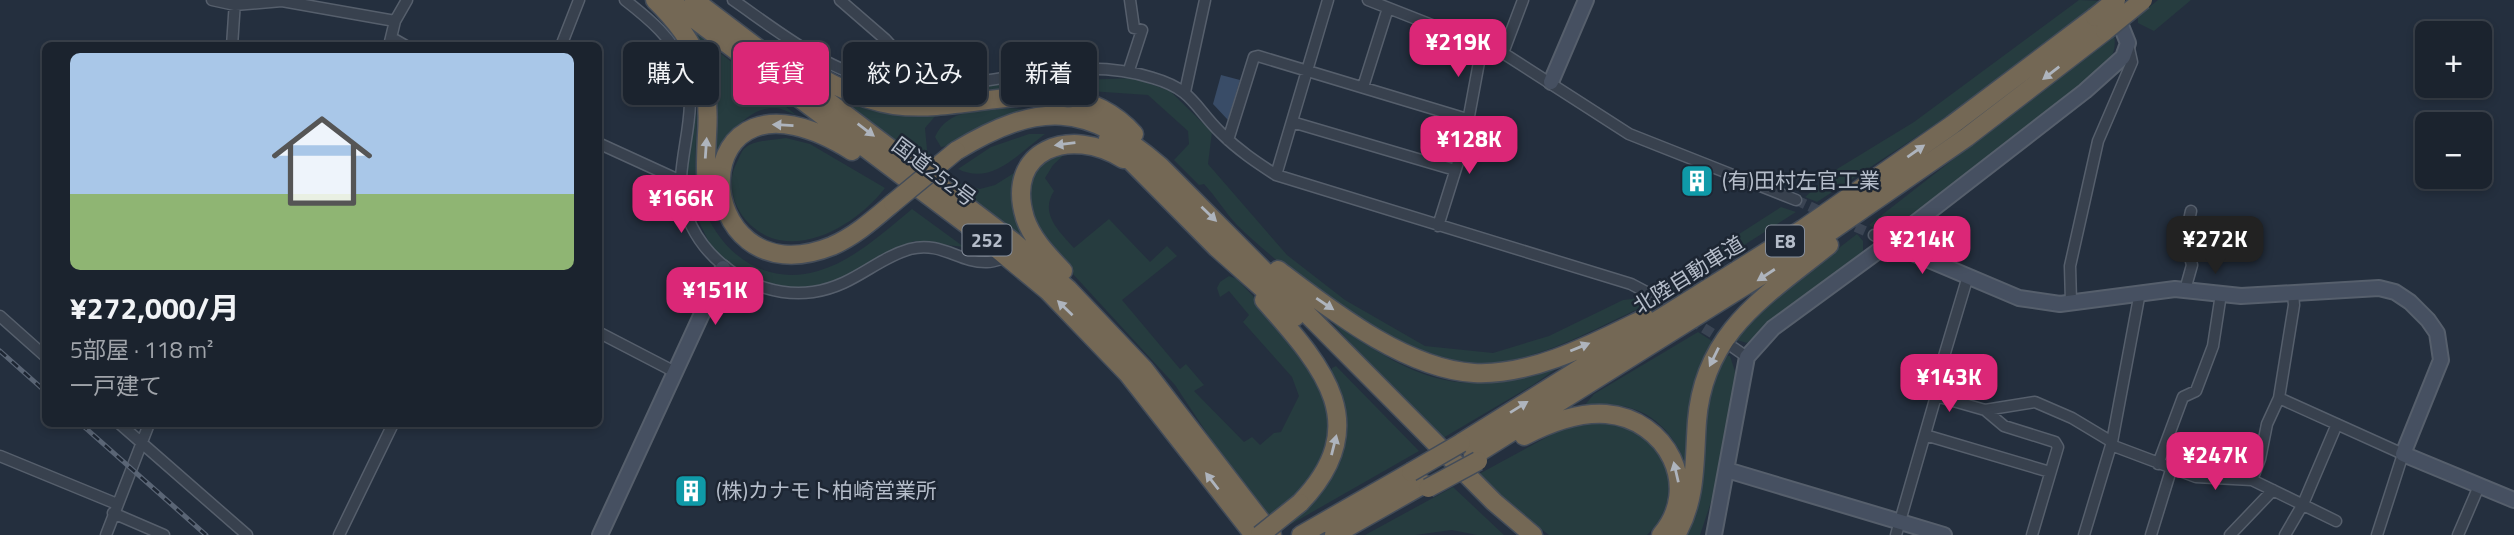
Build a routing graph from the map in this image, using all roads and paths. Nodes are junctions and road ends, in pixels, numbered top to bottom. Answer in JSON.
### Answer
{"nodes":[{"id":1,"x":212,"y":0,"type":"edge"},
{"id":2,"x":407,"y":0,"type":"edge"},
{"id":3,"x":579,"y":0,"type":"edge"},
{"id":4,"x":625,"y":0,"type":"edge"},
{"id":5,"x":655,"y":0,"type":"edge"},
{"id":6,"x":669,"y":0,"type":"edge"},
{"id":7,"x":696,"y":0,"type":"edge"},
{"id":8,"x":733,"y":0,"type":"edge"},
{"id":9,"x":840,"y":0,"type":"edge"},
{"id":10,"x":1130,"y":0,"type":"edge"},
{"id":11,"x":1205,"y":0,"type":"edge"},
{"id":12,"x":1328,"y":0,"type":"edge"},
{"id":13,"x":1368,"y":0,"type":"edge"},
{"id":14,"x":1522,"y":0,"type":"edge"},
{"id":15,"x":1586,"y":0,"type":"edge"},
{"id":16,"x":2110,"y":0,"type":"edge"},
{"id":17,"x":2116,"y":0,"type":"edge"},
{"id":18,"x":2143,"y":0,"type":"edge"},
{"id":19,"x":235,"y":2,"type":"edge"},
{"id":20,"x":748,"y":5,"type":"edge"},
{"id":21,"x":1388,"y":8,"type":"junction"},
{"id":22,"x":395,"y":21,"type":"junction"},
{"id":23,"x":2100,"y":24,"type":"junction"},
{"id":24,"x":232,"y":42,"type":"edge"},
{"id":25,"x":391,"y":42,"type":"edge"},
{"id":26,"x":563,"y":42,"type":"edge"},
{"id":27,"x":888,"y":42,"type":"edge"},
{"id":28,"x":2128,"y":43,"type":"junction"},
{"id":29,"x":1482,"y":46,"type":"junction"},
{"id":30,"x":1503,"y":53,"type":"junction"},
{"id":31,"x":843,"y":69,"type":"edge"},
{"id":32,"x":1129,"y":70,"type":"junction"},
{"id":33,"x":1307,"y":70,"type":"junction"},
{"id":34,"x":987,"y":78,"type":"edge"},
{"id":35,"x":1551,"y":82,"type":"junction"},
{"id":36,"x":1363,"y":87,"type":"junction"},
{"id":37,"x":1185,"y":92,"type":"junction"},
{"id":38,"x":1467,"y":119,"type":"junction"},
{"id":39,"x":1292,"y":122,"type":"junction"},
{"id":40,"x":1967,"y":137,"type":"junction"},
{"id":41,"x":1228,"y":140,"type":"junction"},
{"id":42,"x":602,"y":145,"type":"edge"},
{"id":43,"x":1455,"y":170,"type":"junction"},
{"id":44,"x":1154,"y":172,"type":"junction"},
{"id":45,"x":1276,"y":174,"type":"junction"},
{"id":46,"x":1876,"y":179,"type":"junction"},
{"id":47,"x":681,"y":181,"type":"junction"},
{"id":48,"x":1796,"y":200,"type":"tunnel mouth"},
{"id":49,"x":896,"y":206,"type":"junction"},
{"id":50,"x":2192,"y":211,"type":"dead end"},
{"id":51,"x":1438,"y":226,"type":"junction"},
{"id":52,"x":1874,"y":235,"type":"tunnel mouth"},
{"id":53,"x":1224,"y":241,"type":"junction"},
{"id":54,"x":1889,"y":243,"type":"junction"},
{"id":55,"x":1009,"y":257,"type":"junction"},
{"id":56,"x":723,"y":268,"type":"junction"},
{"id":57,"x":1968,"y":276,"type":"junction"},
{"id":58,"x":2185,"y":290,"type":"junction"},
{"id":59,"x":2140,"y":292,"type":"junction"},
{"id":60,"x":2293,"y":293,"type":"junction"},
{"id":61,"x":1650,"y":294,"type":"tunnel mouth"},
{"id":62,"x":2221,"y":294,"type":"junction"},
{"id":63,"x":2071,"y":302,"type":"junction"},
{"id":64,"x":0,"y":316,"type":"edge"},
{"id":65,"x":602,"y":334,"type":"edge"},
{"id":66,"x":1734,"y":348,"type":"tunnel mouth"},
{"id":67,"x":42,"y":353,"type":"edge"},
{"id":68,"x":1747,"y":357,"type":"junction"},
{"id":69,"x":675,"y":372,"type":"junction"},
{"id":70,"x":1936,"y":396,"type":"junction"},
{"id":71,"x":2279,"y":398,"type":"junction"},
{"id":72,"x":1985,"y":411,"type":"junction"},
{"id":73,"x":1186,"y":423,"type":"junction"},
{"id":74,"x":2337,"y":424,"type":"junction"},
{"id":75,"x":123,"y":427,"type":"edge"},
{"id":76,"x":148,"y":427,"type":"edge"},
{"id":77,"x":392,"y":427,"type":"edge"},
{"id":78,"x":1925,"y":435,"type":"junction"},
{"id":79,"x":141,"y":443,"type":"junction"},
{"id":80,"x":2111,"y":444,"type":"junction"},
{"id":81,"x":1471,"y":453,"type":"junction"},
{"id":82,"x":2403,"y":454,"type":"junction"},
{"id":83,"x":0,"y":456,"type":"edge"},
{"id":84,"x":2158,"y":464,"type":"junction"},
{"id":85,"x":1727,"y":470,"type":"junction"},
{"id":86,"x":2171,"y":470,"type":"junction"},
{"id":87,"x":2050,"y":472,"type":"junction"},
{"id":88,"x":2252,"y":480,"type":"junction"},
{"id":89,"x":1421,"y":481,"type":"junction"},
{"id":90,"x":2479,"y":486,"type":"junction"},
{"id":91,"x":2273,"y":490,"type":"junction"},
{"id":92,"x":2514,"y":500,"type":"edge"},
{"id":93,"x":2303,"y":504,"type":"junction"},
{"id":94,"x":115,"y":508,"type":"junction"},
{"id":95,"x":2336,"y":521,"type":"dead end"},
{"id":96,"x":1898,"y":529,"type":"edge"},
{"id":97,"x":1309,"y":531,"type":"edge"},
{"id":98,"x":106,"y":535,"type":"edge"},
{"id":99,"x":164,"y":535,"type":"edge"},
{"id":100,"x":247,"y":535,"type":"edge"},
{"id":101,"x":339,"y":535,"type":"edge"},
{"id":102,"x":600,"y":535,"type":"edge"},
{"id":103,"x":1254,"y":535,"type":"edge"},
{"id":104,"x":1260,"y":535,"type":"edge"},
{"id":105,"x":1272,"y":535,"type":"edge"},
{"id":106,"x":1334,"y":535,"type":"edge"},
{"id":107,"x":1342,"y":535,"type":"edge"},
{"id":108,"x":1512,"y":535,"type":"edge"},
{"id":109,"x":1533,"y":535,"type":"edge"},
{"id":110,"x":1661,"y":535,"type":"edge"},
{"id":111,"x":1676,"y":535,"type":"edge"},
{"id":112,"x":1714,"y":535,"type":"edge"},
{"id":113,"x":1944,"y":535,"type":"edge"},
{"id":114,"x":2032,"y":535,"type":"edge"},
{"id":115,"x":2084,"y":535,"type":"edge"},
{"id":116,"x":2151,"y":535,"type":"edge"},
{"id":117,"x":2230,"y":535,"type":"edge"},
{"id":118,"x":2285,"y":535,"type":"edge"},
{"id":119,"x":2377,"y":535,"type":"edge"},
{"id":120,"x":2458,"y":535,"type":"edge"}],
"edges":[{"from":1,"to":19,"type":"street"},
{"from":2,"to":22,"type":"street"},
{"from":3,"to":26,"type":"street"},
{"from":4,"to":47,"type":"street"},
{"from":49,"to":5,"type":"highway","one_way":true},
{"from":6,"to":55,"type":"highway","name":"国道252号","number":"252"},
{"from":7,"to":44,"type":"highway"},
{"from":7,"to":73,"type":"highway","name":"国道252号","number":"252","one_way":true},
{"from":8,"to":20,"type":"street"},
{"from":9,"to":27,"type":"street"},
{"from":10,"to":32,"type":"street"},
{"from":11,"to":37,"type":"street"},
{"from":12,"to":33,"type":"street"},
{"from":13,"to":21,"type":"street"},
{"from":14,"to":30,"type":"street"},
{"from":15,"to":35,"type":"street"},
{"from":16,"to":28,"type":"street"},
{"from":17,"to":23,"type":"highway","name":"北陸自動車道","number":"E8","bridge":true},
{"from":18,"to":23,"type":"highway","name":"北陸自動車道","number":"E8","bridge":true},
{"from":19,"to":22,"type":"street"},
{"from":19,"to":24,"type":"street"},
{"from":20,"to":31,"type":"street"},
{"from":21,"to":29,"type":"street"},
{"from":21,"to":36,"type":"street"},
{"from":22,"to":25,"type":"street"},
{"from":23,"to":40,"type":"highway","name":"北陸自動車道","number":"E8","one_way":true},
{"from":46,"to":23,"type":"highway","name":"北陸自動車道","number":"E8","one_way":true},
{"from":28,"to":54,"type":"street"},
{"from":28,"to":63,"type":"street"},
{"from":29,"to":30,"type":"street"},
{"from":29,"to":38,"type":"street"},
{"from":30,"to":35,"type":"street"},
{"from":32,"to":34,"type":"street"},
{"from":32,"to":37,"type":"street"},
{"from":33,"to":36,"type":"street"},
{"from":33,"to":39,"type":"street"},
{"from":33,"to":41,"type":"street"},
{"from":35,"to":48,"type":"street"},
{"from":36,"to":38,"type":"street"},
{"from":37,"to":41,"type":"street"},
{"from":38,"to":43,"type":"street"},
{"from":39,"to":43,"type":"street"},
{"from":39,"to":45,"type":"street"},
{"from":40,"to":81,"type":"highway","name":"北陸自動車道","number":"E8","one_way":true},
{"from":40,"to":111,"type":"highway","one_way":true},
{"from":41,"to":45,"type":"street"},
{"from":42,"to":47,"type":"street"},
{"from":43,"to":51,"type":"street"},
{"from":44,"to":49,"type":"highway","bridge":true},
{"from":44,"to":53,"type":"highway"},
{"from":44,"to":73,"type":"highway","one_way":true},
{"from":45,"to":51,"type":"street"},
{"from":53,"to":46,"type":"highway","one_way":true},
{"from":81,"to":46,"type":"highway","name":"北陸自動車道","number":"E8","one_way":true},
{"from":47,"to":56,"type":"street"},
{"from":55,"to":49,"type":"highway","one_way":true},
{"from":50,"to":58,"type":"street"},
{"from":51,"to":61,"type":"street"},
{"from":52,"to":54,"type":"street"},
{"from":104,"to":53,"type":"highway","one_way":true,"bridge":true},
{"from":53,"to":108,"type":"highway"},
{"from":53,"to":109,"type":"highway"},
{"from":54,"to":57,"type":"street"},
{"from":54,"to":68,"type":"street"},
{"from":55,"to":56,"type":"street"},
{"from":103,"to":55,"type":"highway","name":"国道252号","number":"252","one_way":true},
{"from":56,"to":69,"type":"street"},
{"from":57,"to":63,"type":"street"},
{"from":57,"to":70,"type":"street"},
{"from":58,"to":59,"type":"street"},
{"from":58,"to":62,"type":"street"},
{"from":59,"to":63,"type":"street"},
{"from":59,"to":80,"type":"street"},
{"from":60,"to":62,"type":"street"},
{"from":60,"to":71,"type":"street"},
{"from":60,"to":82,"type":"street"},
{"from":62,"to":84,"type":"street"},
{"from":64,"to":67,"type":"street"},
{"from":65,"to":69,"type":"street"},
{"from":66,"to":68,"type":"street"},
{"from":68,"to":85,"type":"street"},
{"from":69,"to":102,"type":"street"},
{"from":70,"to":72,"type":"street"},
{"from":70,"to":78,"type":"street"},
{"from":71,"to":74,"type":"street"},
{"from":71,"to":88,"type":"street"},
{"from":72,"to":80,"type":"street"},
{"from":72,"to":87,"type":"street"},
{"from":73,"to":105,"type":"highway","name":"国道252号","number":"252"},
{"from":74,"to":82,"type":"street"},
{"from":74,"to":93,"type":"street"},
{"from":75,"to":79,"type":"street"},
{"from":76,"to":79,"type":"street"},
{"from":77,"to":101,"type":"street"},
{"from":78,"to":87,"type":"street"},
{"from":78,"to":96,"type":"street"},
{"from":79,"to":94,"type":"street"},
{"from":79,"to":100,"type":"street"},
{"from":80,"to":84,"type":"street"},
{"from":80,"to":115,"type":"street"},
{"from":81,"to":89,"type":"highway","name":"北陸自動車道","number":"E8","bridge":true},
{"from":110,"to":81,"type":"highway","one_way":true},
{"from":82,"to":90,"type":"street"},
{"from":82,"to":119,"type":"street"},
{"from":83,"to":94,"type":"street"},
{"from":84,"to":86,"type":"street"},
{"from":85,"to":96,"type":"street"},
{"from":85,"to":112,"type":"street"},
{"from":86,"to":88,"type":"street"},
{"from":86,"to":116,"type":"street"},
{"from":87,"to":114,"type":"street"},
{"from":88,"to":91,"type":"street"},
{"from":89,"to":97,"type":"highway","name":"北陸自動車道","number":"E8"},
{"from":89,"to":106,"type":"highway","name":"北陸自動車道","number":"E8"},
{"from":89,"to":107,"type":"highway"},
{"from":90,"to":92,"type":"street"},
{"from":90,"to":120,"type":"street"},
{"from":91,"to":93,"type":"street"},
{"from":91,"to":117,"type":"street"},
{"from":93,"to":95,"type":"street"},
{"from":93,"to":118,"type":"street"},
{"from":94,"to":98,"type":"street"},
{"from":94,"to":99,"type":"street"},
{"from":96,"to":113,"type":"street"}]}
